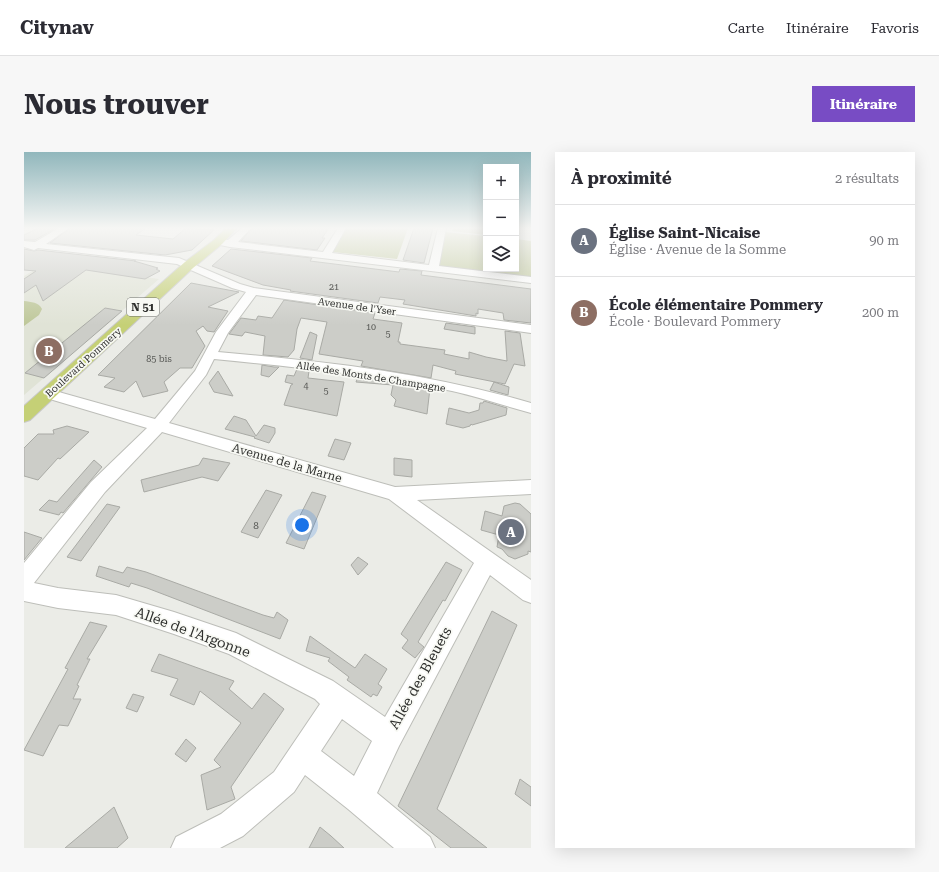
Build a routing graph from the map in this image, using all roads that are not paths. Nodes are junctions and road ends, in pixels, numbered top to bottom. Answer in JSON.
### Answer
{"nodes":[{"id":1,"x":175,"y":260,"type":"edge"},
{"id":2,"x":195,"y":260,"type":"edge"},
{"id":3,"x":363,"y":260,"type":"edge"},
{"id":4,"x":436,"y":260,"type":"edge"},
{"id":5,"x":189,"y":265,"type":"junction"},
{"id":6,"x":434,"y":269,"type":"junction"},
{"id":7,"x":531,"y":280,"type":"edge"},
{"id":8,"x":253,"y":291,"type":"junction"},
{"id":9,"x":531,"y":329,"type":"edge"},
{"id":10,"x":210,"y":355,"type":"junction"},
{"id":11,"x":48,"y":394,"type":"junction"},
{"id":12,"x":531,"y":408,"type":"edge"},
{"id":13,"x":24,"y":416,"type":"edge"},
{"id":14,"x":161,"y":423,"type":"junction"},
{"id":15,"x":531,"y":487,"type":"edge"},
{"id":16,"x":395,"y":494,"type":"junction"},
{"id":17,"x":486,"y":561,"type":"junction"},
{"id":18,"x":24,"y":579,"type":"edge"},
{"id":19,"x":24,"y":591,"type":"edge"},
{"id":20,"x":531,"y":593,"type":"edge"},
{"id":21,"x":338,"y":702,"type":"junction"},
{"id":22,"x":388,"y":736,"type":"junction"},
{"id":23,"x":302,"y":755,"type":"junction"},
{"id":24,"x":359,"y":798,"type":"junction"},
{"id":25,"x":188,"y":848,"type":"edge"},
{"id":26,"x":419,"y":848,"type":"edge"}],
"edges":[{"from":1,"to":5,"type":"street","name":"Avenue de l'Yser"},
{"from":2,"to":5,"type":"main road","name":"Boulevard Pommery","number":"N 51"},
{"from":3,"to":6,"type":"street"},
{"from":4,"to":6,"type":"street"},
{"from":5,"to":8,"type":"street","name":"Avenue de l'Yser"},
{"from":5,"to":11,"type":"main road","name":"Boulevard Pommery","number":"N 51"},
{"from":6,"to":7,"type":"street"},
{"from":8,"to":9,"type":"street","name":"Avenue de l'Yser"},
{"from":8,"to":10,"type":"street"},
{"from":10,"to":12,"type":"street","name":"Allée des Monts de Champagne"},
{"from":10,"to":14,"type":"street"},
{"from":11,"to":13,"type":"main road","name":"Boulevard Pommery","number":"N 51"},
{"from":11,"to":14,"type":"street","name":"Avenue de la Marne"},
{"from":14,"to":16,"type":"street","name":"Avenue de la Marne"},
{"from":14,"to":18,"type":"street"},
{"from":15,"to":16,"type":"street","name":"Avenue de la Marne"},
{"from":16,"to":17,"type":"street"},
{"from":17,"to":20,"type":"street"},
{"from":17,"to":22,"type":"street","name":"Allée des Bleuets"},
{"from":19,"to":21,"type":"street","name":"Allée de l'Argonne"},
{"from":21,"to":22,"type":"street","name":"Allée de l'Argonne"},
{"from":21,"to":23,"type":"street"},
{"from":22,"to":24,"type":"street","name":"Allée des Bleuets"},
{"from":23,"to":24,"type":"street"},
{"from":23,"to":25,"type":"street"},
{"from":24,"to":26,"type":"street"}]}
